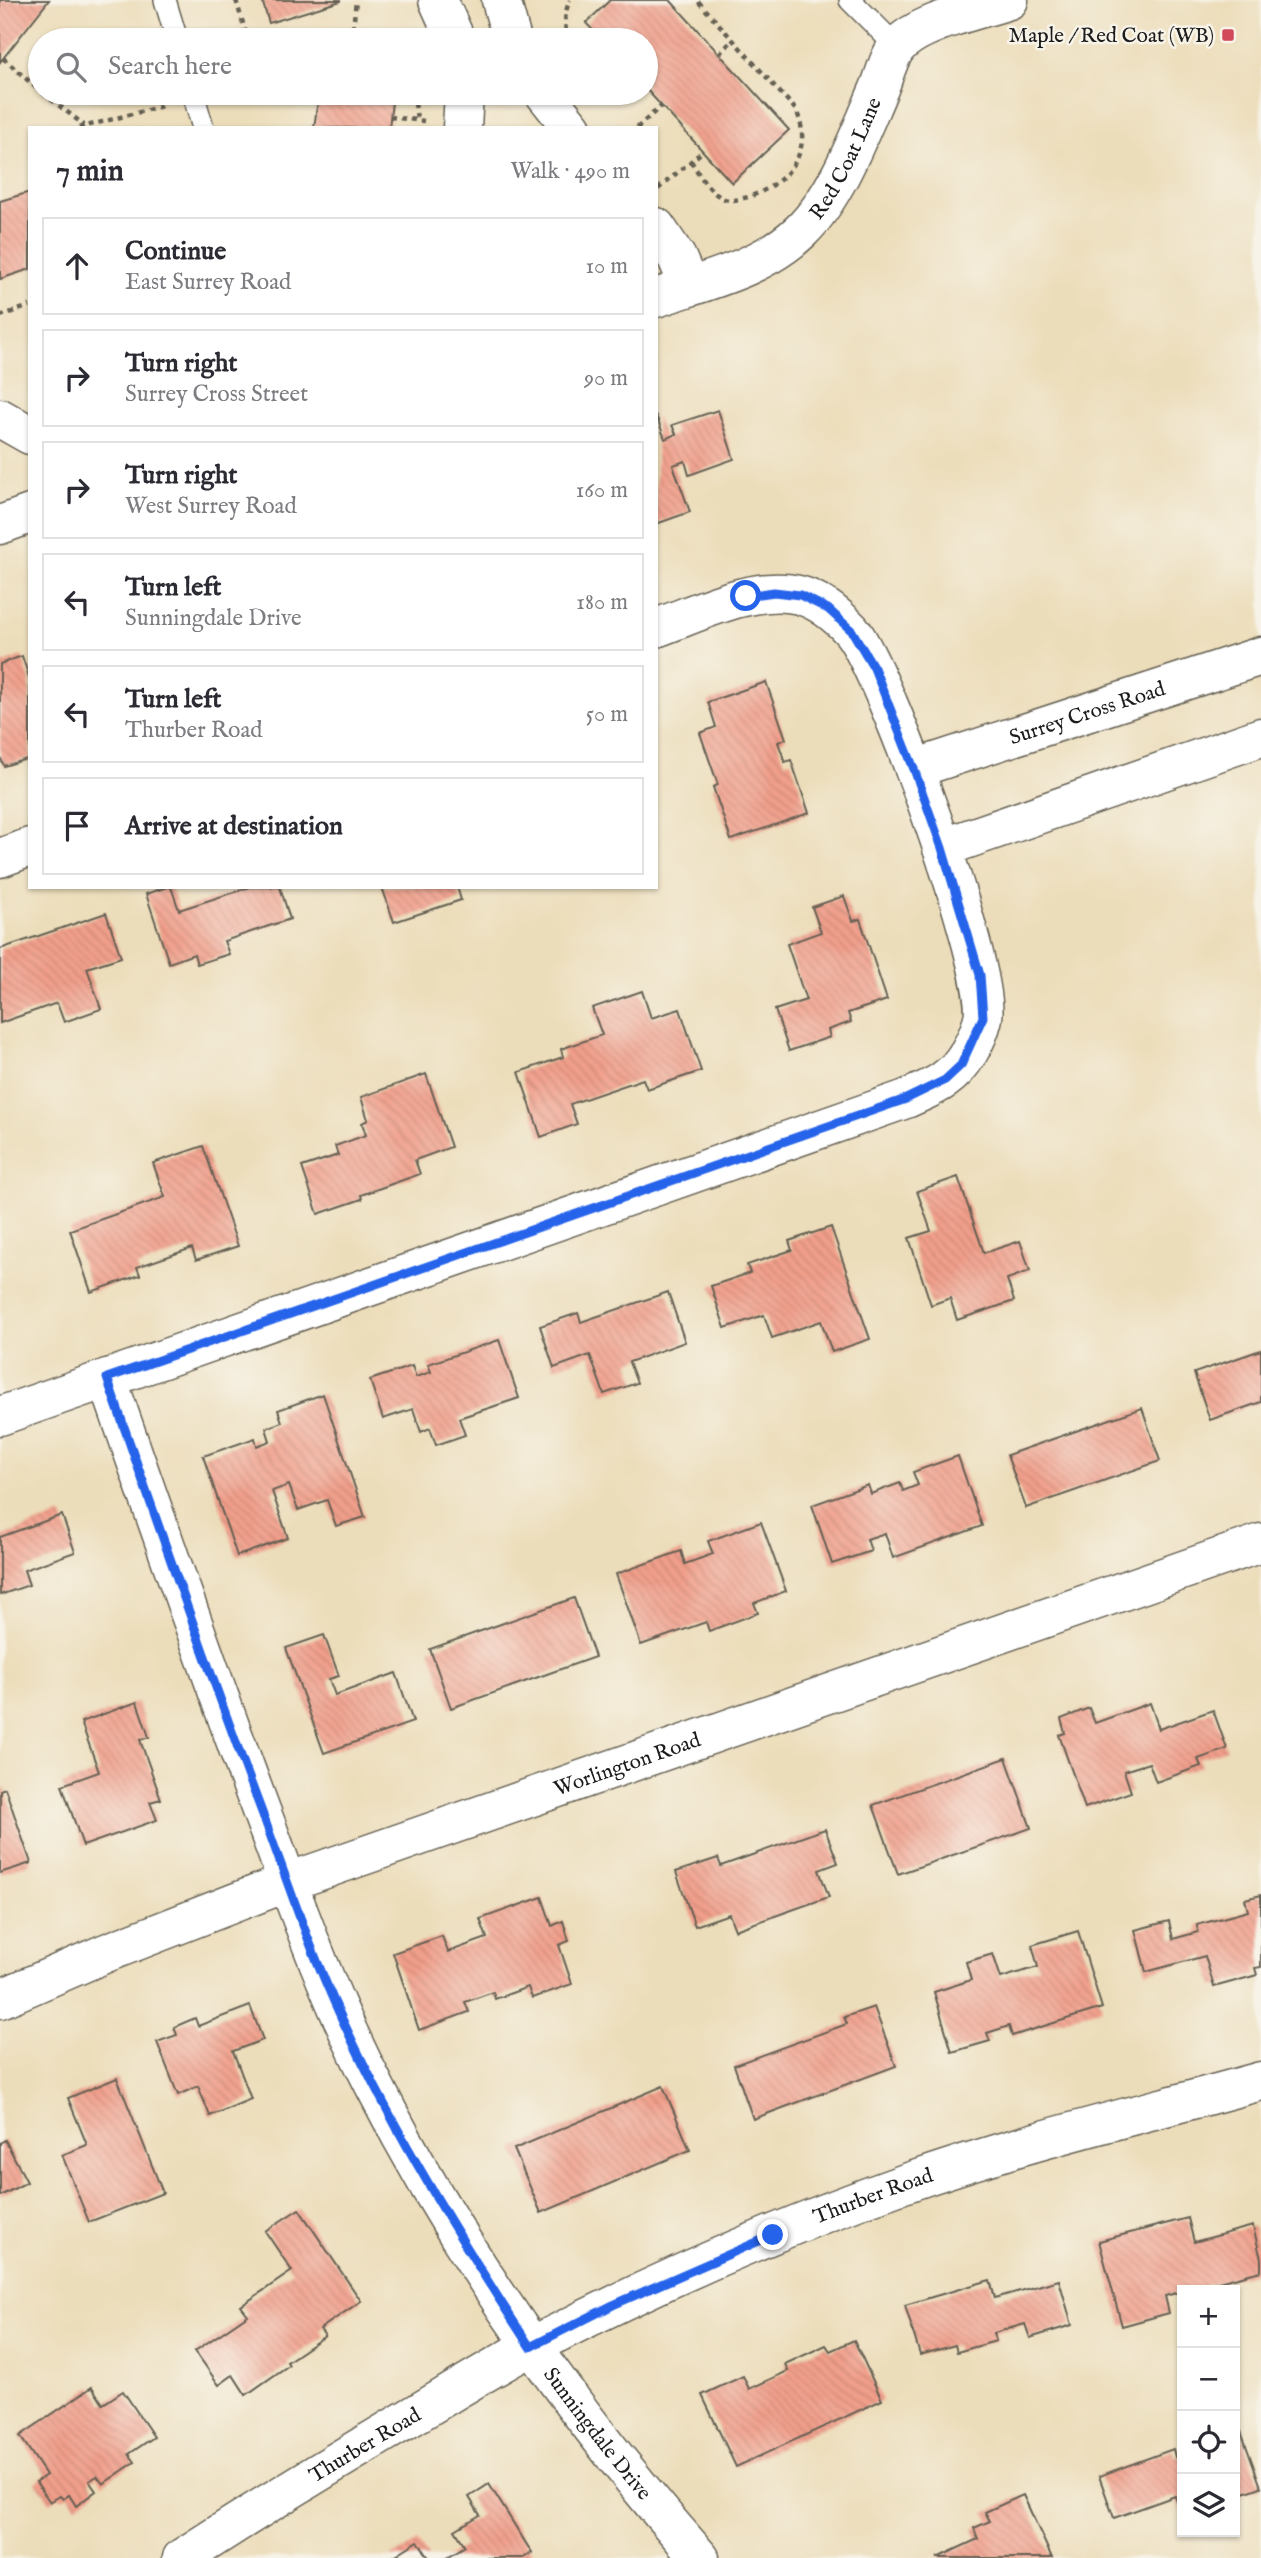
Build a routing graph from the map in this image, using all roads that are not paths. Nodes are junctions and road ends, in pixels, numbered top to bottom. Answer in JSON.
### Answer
{"nodes":[{"id":1,"x":165,"y":0,"type":"edge"},
{"id":2,"x":438,"y":0,"type":"edge"},
{"id":3,"x":501,"y":0,"type":"edge"},
{"id":4,"x":850,"y":0,"type":"edge"},
{"id":5,"x":1009,"y":0,"type":"edge"},
{"id":6,"x":173,"y":28,"type":"edge"},
{"id":7,"x":451,"y":28,"type":"edge"},
{"id":8,"x":509,"y":28,"type":"edge"},
{"id":9,"x":897,"y":47,"type":"junction"},
{"id":10,"x":196,"y":105,"type":"edge"},
{"id":11,"x":463,"y":105,"type":"edge"},
{"id":12,"x":554,"y":105,"type":"edge"},
{"id":13,"x":202,"y":126,"type":"edge"},
{"id":14,"x":462,"y":126,"type":"edge"},
{"id":15,"x":570,"y":126,"type":"edge"},
{"id":16,"x":658,"y":230,"type":"edge"},
{"id":17,"x":673,"y":292,"type":"edge"},
{"id":18,"x":0,"y":418,"type":"edge"},
{"id":19,"x":28,"y":434,"type":"edge"},
{"id":20,"x":28,"y":515,"type":"edge"},
{"id":21,"x":0,"y":525,"type":"edge"},
{"id":22,"x":658,"y":627,"type":"edge"},
{"id":23,"x":1261,"y":656,"type":"edge"},
{"id":24,"x":1261,"y":737,"type":"edge"},
{"id":25,"x":914,"y":769,"type":"junction"},
{"id":26,"x":28,"y":848,"type":"edge"},
{"id":27,"x":942,"y":848,"type":"junction"},
{"id":28,"x":0,"y":858,"type":"edge"},
{"id":29,"x":107,"y":1378,"type":"junction"},
{"id":30,"x":0,"y":1416,"type":"edge"},
{"id":31,"x":1261,"y":1543,"type":"edge"},
{"id":32,"x":288,"y":1882,"type":"junction"},
{"id":33,"x":0,"y":1999,"type":"edge"},
{"id":34,"x":1261,"y":2081,"type":"edge"},
{"id":35,"x":530,"y":2347,"type":"junction"},
{"id":36,"x":182,"y":2558,"type":"edge"},
{"id":37,"x":700,"y":2558,"type":"edge"}],
"edges":[{"from":1,"to":6,"type":"lane"},
{"from":2,"to":7,"type":"street"},
{"from":3,"to":8,"type":"street"},
{"from":4,"to":9,"type":"lane"},
{"from":5,"to":9,"type":"street"},
{"from":9,"to":17,"type":"street","name":"Red Coat Lane"},
{"from":10,"to":13,"type":"lane"},
{"from":11,"to":14,"type":"street"},
{"from":12,"to":15,"type":"street"},
{"from":16,"to":17,"type":"street"},
{"from":18,"to":19,"type":"street"},
{"from":20,"to":21,"type":"street"},
{"from":22,"to":25,"type":"street"},
{"from":23,"to":25,"type":"street","name":"Surrey Cross Road"},
{"from":24,"to":27,"type":"street"},
{"from":25,"to":27,"type":"street"},
{"from":26,"to":28,"type":"street"},
{"from":27,"to":29,"type":"street"},
{"from":29,"to":30,"type":"street"},
{"from":29,"to":32,"type":"street","name":"Sunningdale Drive"},
{"from":31,"to":32,"type":"street","name":"Worlington Road"},
{"from":32,"to":33,"type":"street","name":"Worlington Road"},
{"from":32,"to":35,"type":"street","name":"Sunningdale Drive"},
{"from":34,"to":35,"type":"street","name":"Thurber Road"},
{"from":35,"to":36,"type":"street","name":"Thurber Road"},
{"from":35,"to":37,"type":"street","name":"Sunningdale Drive"}]}
